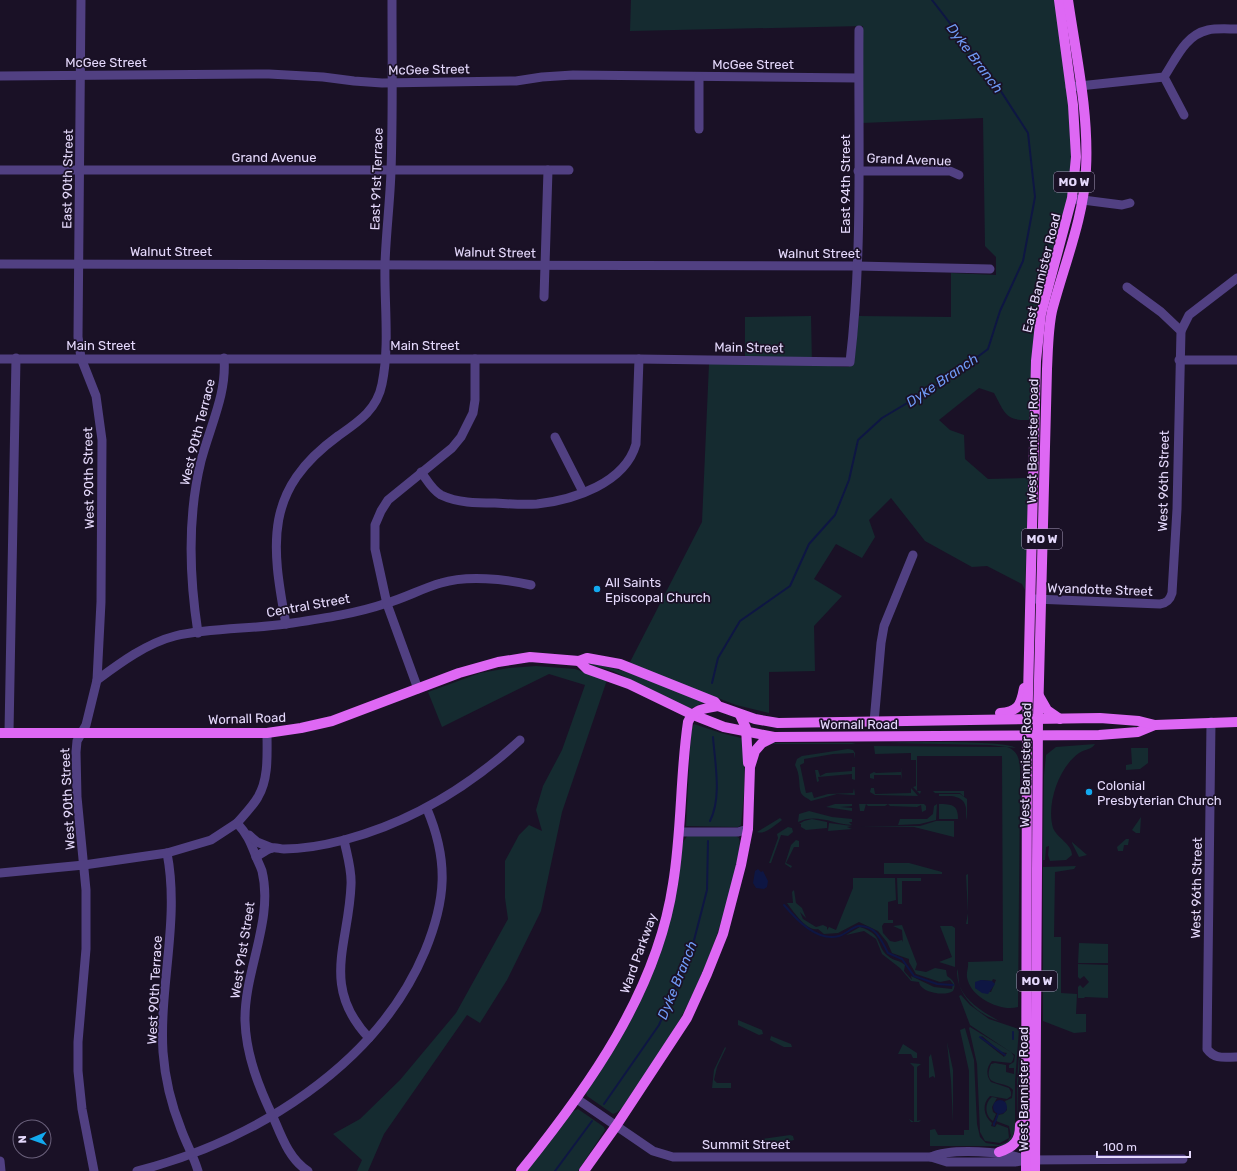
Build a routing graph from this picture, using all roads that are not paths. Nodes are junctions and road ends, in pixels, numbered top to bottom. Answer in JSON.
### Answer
{"nodes":[{"id":1,"x":81,"y":0,"type":"edge"},
{"id":2,"x":392,"y":0,"type":"edge"},
{"id":3,"x":1058,"y":0,"type":"edge"},
{"id":4,"x":1068,"y":0,"type":"edge"},
{"id":5,"x":1237,"y":29,"type":"edge"},
{"id":6,"x":859,"y":30,"type":"dead end"},
{"id":7,"x":81,"y":75,"type":"junction"},
{"id":8,"x":0,"y":76,"type":"edge"},
{"id":9,"x":699,"y":77,"type":"junction"},
{"id":10,"x":1164,"y":77,"type":"junction"},
{"id":11,"x":858,"y":78,"type":"junction"},
{"id":12,"x":392,"y":82,"type":"junction"},
{"id":13,"x":1081,"y":85,"type":"junction"},
{"id":14,"x":1070,"y":87,"type":"junction"},
{"id":15,"x":1184,"y":115,"type":"dead end"},
{"id":16,"x":699,"y":129,"type":"dead end"},
{"id":17,"x":80,"y":169,"type":"junction"},
{"id":18,"x":0,"y":170,"type":"edge"},
{"id":19,"x":548,"y":170,"type":"junction"},
{"id":20,"x":569,"y":170,"type":"dead end"},
{"id":21,"x":391,"y":171,"type":"junction"},
{"id":22,"x":858,"y":171,"type":"junction"},
{"id":23,"x":959,"y":174,"type":"dead end"},
{"id":24,"x":1072,"y":198,"type":"junction"},
{"id":25,"x":1082,"y":200,"type":"junction"},
{"id":26,"x":1130,"y":203,"type":"dead end"},
{"id":27,"x":0,"y":264,"type":"edge"},
{"id":28,"x":79,"y":264,"type":"junction"},
{"id":29,"x":385,"y":264,"type":"junction"},
{"id":30,"x":544,"y":265,"type":"junction"},
{"id":31,"x":857,"y":266,"type":"junction"},
{"id":32,"x":990,"y":269,"type":"dead end"},
{"id":33,"x":1237,"y":278,"type":"edge"},
{"id":34,"x":1127,"y":287,"type":"dead end"},
{"id":35,"x":544,"y":297,"type":"dead end"},
{"id":36,"x":1181,"y":330,"type":"junction"},
{"id":37,"x":16,"y":358,"type":"junction"},
{"id":38,"x":81,"y":358,"type":"junction"},
{"id":39,"x":224,"y":358,"type":"junction"},
{"id":40,"x":385,"y":358,"type":"junction"},
{"id":41,"x":0,"y":359,"type":"edge"},
{"id":42,"x":474,"y":359,"type":"junction"},
{"id":43,"x":639,"y":359,"type":"junction"},
{"id":44,"x":1047,"y":359,"type":"joint"},
{"id":45,"x":1179,"y":360,"type":"junction"},
{"id":46,"x":1237,"y":360,"type":"edge"},
{"id":47,"x":1036,"y":361,"type":"joint"},
{"id":48,"x":850,"y":362,"type":"joint"},
{"id":49,"x":555,"y":437,"type":"dead end"},
{"id":50,"x":422,"y":472,"type":"junction"},
{"id":51,"x":584,"y":492,"type":"junction"},
{"id":52,"x":913,"y":555,"type":"dead end"},
{"id":53,"x":531,"y":585,"type":"dead end"},
{"id":54,"x":1030,"y":599,"type":"junction"},
{"id":55,"x":1041,"y":600,"type":"junction"},
{"id":56,"x":1168,"y":601,"type":"joint"},
{"id":57,"x":387,"y":604,"type":"junction"},
{"id":58,"x":286,"y":624,"type":"junction"},
{"id":59,"x":198,"y":633,"type":"junction"},
{"id":60,"x":579,"y":661,"type":"junction"},
{"id":61,"x":1028,"y":669,"type":"junction"},
{"id":62,"x":97,"y":680,"type":"junction"},
{"id":63,"x":418,"y":689,"type":"junction"},
{"id":64,"x":1039,"y":696,"type":"junction"},
{"id":65,"x":718,"y":706,"type":"junction"},
{"id":66,"x":691,"y":714,"type":"junction"},
{"id":67,"x":740,"y":714,"type":"junction"},
{"id":68,"x":1028,"y":719,"type":"junction"},
{"id":69,"x":1038,"y":719,"type":"junction"},
{"id":70,"x":1060,"y":719,"type":"junction"},
{"id":71,"x":956,"y":720,"type":"junction"},
{"id":72,"x":874,"y":722,"type":"junction"},
{"id":73,"x":1211,"y":722,"type":"junction"},
{"id":74,"x":1237,"y":722,"type":"edge"},
{"id":75,"x":1155,"y":725,"type":"junction"},
{"id":76,"x":82,"y":732,"type":"junction"},
{"id":77,"x":747,"y":732,"type":"junction"},
{"id":78,"x":5,"y":733,"type":"edge"},
{"id":79,"x":267,"y":733,"type":"junction"},
{"id":80,"x":1027,"y":736,"type":"junction"},
{"id":81,"x":1038,"y":736,"type":"junction"},
{"id":82,"x":774,"y":737,"type":"junction"},
{"id":83,"x":520,"y":740,"type":"dead end"},
{"id":84,"x":750,"y":767,"type":"junction"},
{"id":85,"x":427,"y":809,"type":"junction"},
{"id":86,"x":237,"y":823,"type":"junction"},
{"id":87,"x":748,"y":829,"type":"junction"},
{"id":88,"x":680,"y":832,"type":"junction"},
{"id":89,"x":247,"y":834,"type":"junction"},
{"id":90,"x":344,"y":840,"type":"junction"},
{"id":91,"x":272,"y":848,"type":"junction"},
{"id":92,"x":167,"y":853,"type":"junction"},
{"id":93,"x":256,"y":857,"type":"junction"},
{"id":94,"x":84,"y":865,"type":"junction"},
{"id":95,"x":0,"y":873,"type":"edge"},
{"id":96,"x":369,"y":1038,"type":"junction"},
{"id":97,"x":1237,"y":1058,"type":"edge"},
{"id":98,"x":1026,"y":1070,"type":"junction"},
{"id":99,"x":577,"y":1099,"type":"junction"},
{"id":100,"x":272,"y":1115,"type":"junction"},
{"id":101,"x":616,"y":1126,"type":"junction"},
{"id":102,"x":999,"y":1152,"type":"junction"},
{"id":103,"x":191,"y":1154,"type":"junction"},
{"id":104,"x":932,"y":1157,"type":"junction"},
{"id":105,"x":1031,"y":1159,"type":"junction"},
{"id":106,"x":1183,"y":1159,"type":"dead end"},
{"id":107,"x":0,"y":1161,"type":"edge"},
{"id":108,"x":304,"y":1170,"type":"edge"},
{"id":109,"x":2,"y":1171,"type":"edge"},
{"id":110,"x":94,"y":1171,"type":"edge"},
{"id":111,"x":138,"y":1171,"type":"edge"},
{"id":112,"x":198,"y":1171,"type":"edge"},
{"id":113,"x":521,"y":1171,"type":"edge"},
{"id":114,"x":584,"y":1171,"type":"edge"},
{"id":115,"x":1026,"y":1171,"type":"edge"},
{"id":116,"x":1036,"y":1171,"type":"edge"}],
"edges":[{"from":1,"to":7,"type":"street","name":"East 90th Street"},
{"from":2,"to":12,"type":"street","name":"East 91st Terrace"},
{"from":3,"to":14,"type":"main road","name":"East Bannister Road","number":"MO W"},
{"from":4,"to":13,"type":"main road","name":"East Bannister Road","number":"MO W"},
{"from":5,"to":10,"type":"street"},
{"from":6,"to":11,"type":"street","name":"East 94th Street"},
{"from":7,"to":8,"type":"street","name":"McGee Street"},
{"from":7,"to":12,"type":"street","name":"McGee Street"},
{"from":7,"to":17,"type":"street","name":"East 90th Street"},
{"from":9,"to":11,"type":"street","name":"McGee Street"},
{"from":9,"to":12,"type":"street","name":"McGee Street"},
{"from":9,"to":16,"type":"street"},
{"from":10,"to":13,"type":"street"},
{"from":10,"to":15,"type":"street"},
{"from":11,"to":22,"type":"street","name":"East 94th Street"},
{"from":12,"to":21,"type":"street","name":"East 91st Terrace"},
{"from":13,"to":14,"type":"street"},
{"from":13,"to":25,"type":"main road","name":"East Bannister Road","number":"MO W"},
{"from":14,"to":24,"type":"main road","name":"East Bannister Road","number":"MO W"},
{"from":17,"to":18,"type":"street","name":"Grand Avenue"},
{"from":17,"to":21,"type":"street","name":"Grand Avenue"},
{"from":17,"to":28,"type":"street","name":"East 90th Street"},
{"from":19,"to":20,"type":"street","name":"Grand Avenue"},
{"from":19,"to":21,"type":"street","name":"Grand Avenue"},
{"from":19,"to":30,"type":"street"},
{"from":21,"to":29,"type":"street","name":"East 91st Terrace"},
{"from":22,"to":23,"type":"street","name":"Grand Avenue"},
{"from":22,"to":31,"type":"street","name":"East 94th Street"},
{"from":24,"to":25,"type":"street"},
{"from":24,"to":47,"type":"main road","name":"East Bannister Road","number":"MO W"},
{"from":25,"to":26,"type":"street"},
{"from":25,"to":44,"type":"main road","name":"East Bannister Road","number":"MO W"},
{"from":27,"to":28,"type":"street","name":"Walnut Street"},
{"from":28,"to":29,"type":"street","name":"Walnut Street"},
{"from":28,"to":38,"type":"street","name":"East 90th Street"},
{"from":29,"to":30,"type":"street","name":"Walnut Street"},
{"from":29,"to":40,"type":"street","name":"East 91st Terrace"},
{"from":30,"to":31,"type":"street","name":"Walnut Street"},
{"from":30,"to":35,"type":"street"},
{"from":31,"to":32,"type":"street","name":"Walnut Street"},
{"from":31,"to":48,"type":"street","name":"East 94th Street"},
{"from":33,"to":36,"type":"street"},
{"from":34,"to":36,"type":"street"},
{"from":36,"to":45,"type":"street","name":"West 96th Street"},
{"from":37,"to":38,"type":"street","name":"Main Street"},
{"from":37,"to":41,"type":"street","name":"Main Street"},
{"from":37,"to":78,"type":"street"},
{"from":38,"to":39,"type":"street","name":"Main Street"},
{"from":38,"to":62,"type":"street","name":"West 90th Street"},
{"from":39,"to":40,"type":"street","name":"Main Street"},
{"from":39,"to":59,"type":"street","name":"West 90th Terrace"},
{"from":40,"to":42,"type":"street","name":"Main Street"},
{"from":40,"to":58,"type":"street"},
{"from":42,"to":43,"type":"street","name":"Main Street"},
{"from":42,"to":50,"type":"street"},
{"from":43,"to":48,"type":"street","name":"Main Street"},
{"from":43,"to":51,"type":"street"},
{"from":44,"to":55,"type":"main road","name":"West Bannister Road","number":"MO W"},
{"from":45,"to":46,"type":"street"},
{"from":45,"to":56,"type":"street","name":"West 96th Street"},
{"from":47,"to":54,"type":"main road","name":"West Bannister Road","number":"MO W"},
{"from":49,"to":51,"type":"street"},
{"from":50,"to":51,"type":"street"},
{"from":50,"to":57,"type":"street"},
{"from":52,"to":72,"type":"street"},
{"from":53,"to":57,"type":"street","name":"Central Street"},
{"from":54,"to":55,"type":"street","name":"Wyandotte Street"},
{"from":54,"to":61,"type":"main road","name":"West Bannister Road","number":"MO W"},
{"from":55,"to":56,"type":"street","name":"Wyandotte Street"},
{"from":55,"to":64,"type":"main road","name":"West Bannister Road","number":"MO W"},
{"from":57,"to":58,"type":"street","name":"Central Street"},
{"from":57,"to":63,"type":"street"},
{"from":58,"to":59,"type":"street","name":"Central Street"},
{"from":59,"to":62,"type":"street","name":"Central Street"},
{"from":60,"to":63,"type":"main road","name":"Wornall Road"},
{"from":60,"to":65,"type":"main road","name":"Wornall Road"},
{"from":60,"to":66,"type":"main road","name":"Wornall Road"},
{"from":61,"to":68,"type":"main road","name":"West Bannister Road","number":"MO W"},
{"from":61,"to":71,"type":"main road"},
{"from":62,"to":76,"type":"street","name":"West 90th Street"},
{"from":63,"to":79,"type":"main road","name":"Wornall Road"},
{"from":64,"to":69,"type":"main road","name":"West Bannister Road","number":"MO W"},
{"from":64,"to":70,"type":"main road"},
{"from":65,"to":66,"type":"main road"},
{"from":65,"to":67,"type":"main road","name":"Wornall Road"},
{"from":66,"to":77,"type":"main road","name":"Wornall Road"},
{"from":66,"to":88,"type":"main road","name":"Ward Parkway"},
{"from":67,"to":72,"type":"main road","name":"Wornall Road"},
{"from":67,"to":77,"type":"main road"},
{"from":68,"to":69,"type":"main road","name":"Wornall Road"},
{"from":68,"to":71,"type":"main road","name":"Wornall Road"},
{"from":68,"to":80,"type":"main road","name":"West Bannister Road","number":"MO W"},
{"from":69,"to":70,"type":"main road","name":"Wornall Road"},
{"from":69,"to":81,"type":"main road","name":"West Bannister Road","number":"MO W"},
{"from":70,"to":75,"type":"main road","name":"Wornall Road"},
{"from":71,"to":72,"type":"main road","name":"Wornall Road"},
{"from":73,"to":74,"type":"main road","name":"Wornall Road"},
{"from":73,"to":75,"type":"main road","name":"Wornall Road"},
{"from":73,"to":97,"type":"street","name":"West 96th Street"},
{"from":75,"to":81,"type":"main road","name":"Wornall Road"},
{"from":76,"to":78,"type":"main road","name":"Wornall Road"},
{"from":76,"to":79,"type":"main road","name":"Wornall Road"},
{"from":76,"to":94,"type":"street","name":"West 90th Street"},
{"from":77,"to":82,"type":"main road","name":"Wornall Road"},
{"from":77,"to":84,"type":"main road"},
{"from":79,"to":86,"type":"street"},
{"from":80,"to":81,"type":"main road","name":"Wornall Road"},
{"from":80,"to":82,"type":"main road","name":"Wornall Road"},
{"from":80,"to":98,"type":"main road","name":"West Bannister Road","number":"MO W"},
{"from":81,"to":105,"type":"main road","name":"West Bannister Road","number":"MO W"},
{"from":82,"to":84,"type":"main road"},
{"from":83,"to":85,"type":"street"},
{"from":84,"to":87,"type":"main road"},
{"from":85,"to":90,"type":"street"},
{"from":85,"to":96,"type":"street"},
{"from":86,"to":89,"type":"street","name":"West 91st Street"},
{"from":86,"to":92,"type":"street"},
{"from":87,"to":88,"type":"street"},
{"from":87,"to":101,"type":"main road"},
{"from":88,"to":99,"type":"main road","name":"Ward Parkway"},
{"from":89,"to":91,"type":"street"},
{"from":89,"to":93,"type":"street","name":"West 91st Street"},
{"from":90,"to":91,"type":"street"},
{"from":90,"to":96,"type":"street"},
{"from":91,"to":93,"type":"street"},
{"from":92,"to":94,"type":"street"},
{"from":92,"to":103,"type":"street","name":"West 90th Terrace"},
{"from":93,"to":100,"type":"street","name":"West 91st Street"},
{"from":94,"to":95,"type":"street"},
{"from":94,"to":110,"type":"street","name":"West 90th Street"},
{"from":96,"to":100,"type":"street"},
{"from":98,"to":102,"type":"main road"},
{"from":98,"to":105,"type":"main road","name":"West Bannister Road","number":"MO W"},
{"from":99,"to":101,"type":"street","name":"Summit Street"},
{"from":99,"to":113,"type":"main road","name":"Ward Parkway"},
{"from":100,"to":103,"type":"street"},
{"from":100,"to":108,"type":"street","name":"West 91st Street"},
{"from":101,"to":104,"type":"street","name":"Summit Street"},
{"from":101,"to":114,"type":"main road"},
{"from":102,"to":104,"type":"street","name":"Summit Street"},
{"from":102,"to":105,"type":"street","name":"Summit Street"},
{"from":103,"to":111,"type":"street"},
{"from":103,"to":112,"type":"street","name":"West 90th Terrace"},
{"from":104,"to":105,"type":"street","name":"Summit Street"},
{"from":105,"to":106,"type":"street"},
{"from":105,"to":115,"type":"main road","name":"West Bannister Road","number":"MO W"},
{"from":105,"to":116,"type":"main road","name":"West Bannister Road","number":"MO W"},
{"from":107,"to":109,"type":"street"}]}
